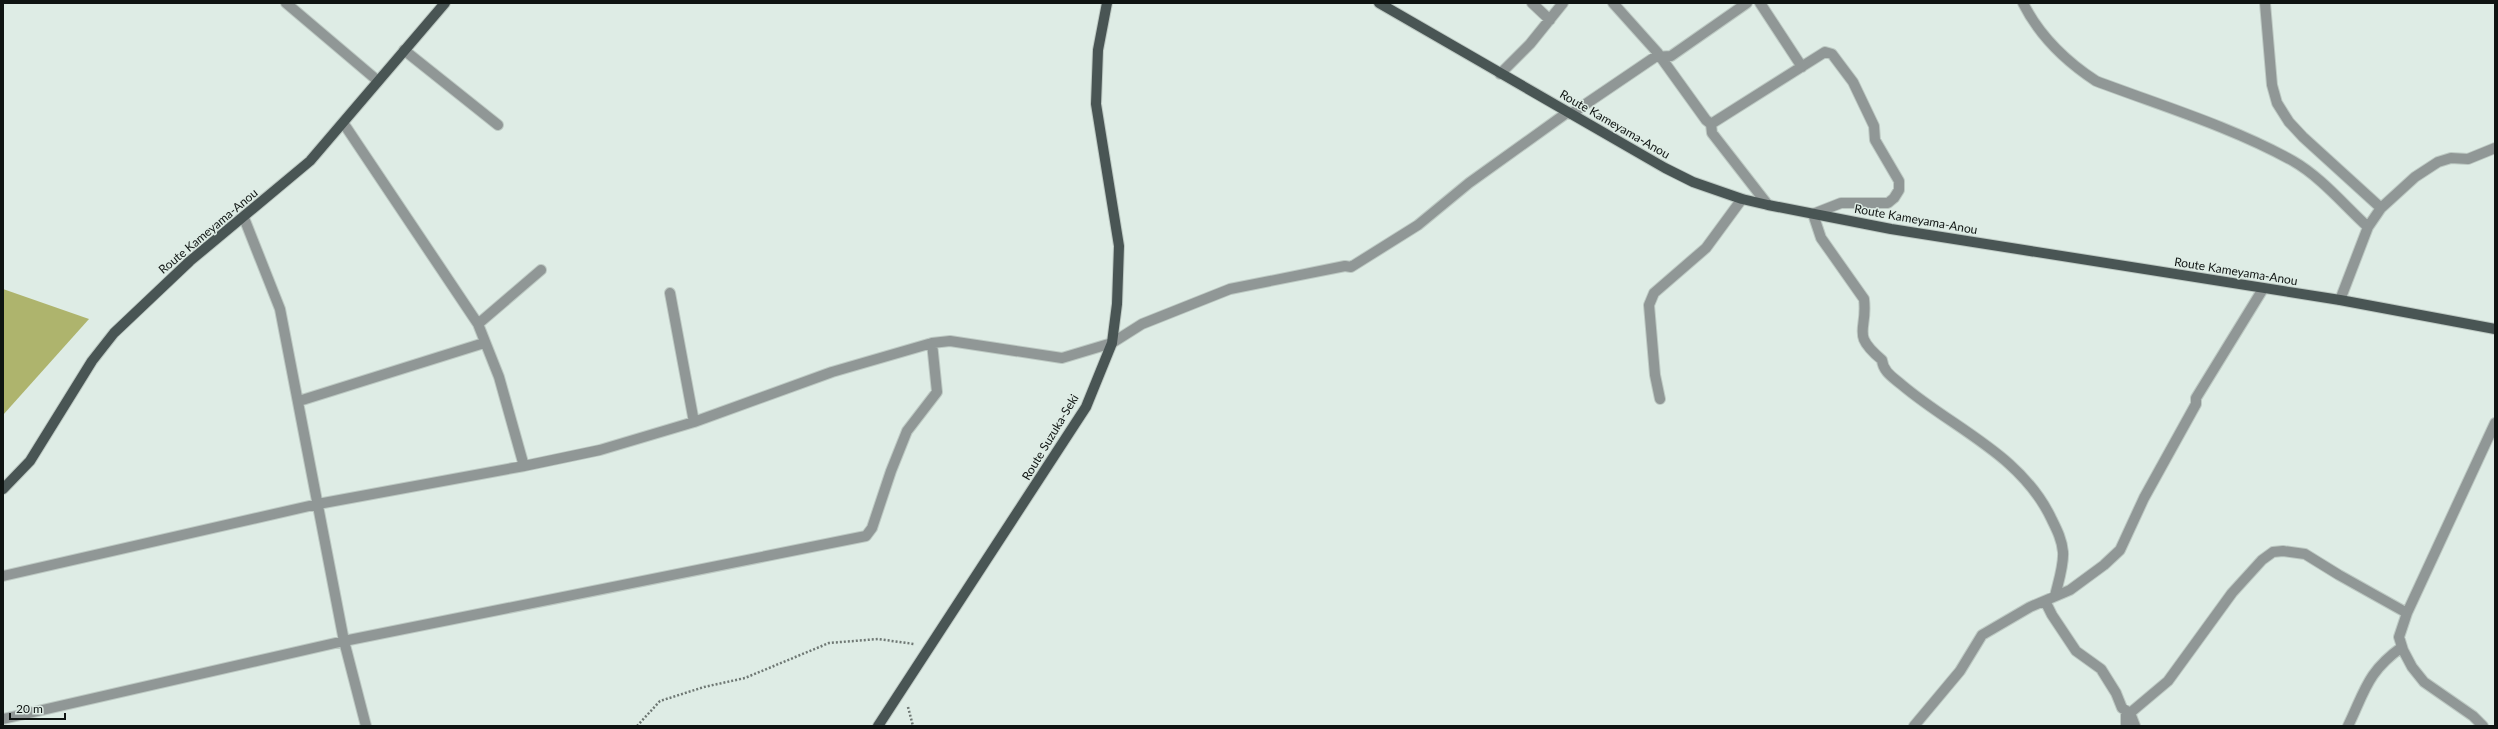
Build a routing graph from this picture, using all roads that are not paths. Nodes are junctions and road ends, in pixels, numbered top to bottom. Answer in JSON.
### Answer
{"nodes":[{"id":1,"x":286,"y":3,"type":"edge"},
{"id":2,"x":445,"y":3,"type":"edge"},
{"id":3,"x":1107,"y":3,"type":"edge"},
{"id":4,"x":1379,"y":3,"type":"edge"},
{"id":5,"x":1532,"y":3,"type":"edge"},
{"id":6,"x":1563,"y":3,"type":"edge"},
{"id":7,"x":1613,"y":3,"type":"edge"},
{"id":8,"x":1747,"y":3,"type":"edge"},
{"id":9,"x":1760,"y":3,"type":"edge"},
{"id":10,"x":2023,"y":3,"type":"edge"},
{"id":11,"x":2265,"y":3,"type":"edge"},
{"id":12,"x":1550,"y":20,"type":"junction"},
{"id":13,"x":404,"y":50,"type":"junction"},
{"id":14,"x":1660,"y":56,"type":"junction"},
{"id":15,"x":1802,"y":67,"type":"junction"},
{"id":16,"x":1500,"y":74,"type":"junction"},
{"id":17,"x":378,"y":81,"type":"junction"},
{"id":18,"x":1569,"y":113,"type":"junction"},
{"id":19,"x":344,"y":124,"type":"junction"},
{"id":20,"x":498,"y":124,"type":"dead end"},
{"id":21,"x":1711,"y":124,"type":"junction"},
{"id":22,"x":2495,"y":148,"type":"edge"},
{"id":23,"x":1742,"y":199,"type":"junction"},
{"id":24,"x":1768,"y":205,"type":"junction"},
{"id":25,"x":2381,"y":208,"type":"junction"},
{"id":26,"x":1813,"y":214,"type":"junction"},
{"id":27,"x":244,"y":218,"type":"junction"},
{"id":28,"x":2368,"y":227,"type":"junction"},
{"id":29,"x":541,"y":270,"type":"dead end"},
{"id":30,"x":2263,"y":289,"type":"junction"},
{"id":31,"x":670,"y":293,"type":"dead end"},
{"id":32,"x":2340,"y":300,"type":"junction"},
{"id":33,"x":478,"y":324,"type":"junction"},
{"id":34,"x":2495,"y":329,"type":"edge"},
{"id":35,"x":484,"y":343,"type":"junction"},
{"id":36,"x":932,"y":343,"type":"junction"},
{"id":37,"x":1112,"y":343,"type":"junction"},
{"id":38,"x":1660,"y":399,"type":"dead end"},
{"id":39,"x":299,"y":401,"type":"junction"},
{"id":40,"x":694,"y":422,"type":"junction"},
{"id":41,"x":2495,"y":423,"type":"edge"},
{"id":42,"x":524,"y":466,"type":"junction"},
{"id":43,"x":3,"y":489,"type":"edge"},
{"id":44,"x":318,"y":504,"type":"junction"},
{"id":45,"x":3,"y":576,"type":"edge"},
{"id":46,"x":2050,"y":598,"type":"junction"},
{"id":47,"x":2407,"y":613,"type":"junction"},
{"id":48,"x":344,"y":641,"type":"junction"},
{"id":49,"x":2402,"y":647,"type":"junction"},
{"id":50,"x":2128,"y":712,"type":"junction"},
{"id":51,"x":3,"y":719,"type":"edge"},
{"id":52,"x":366,"y":726,"type":"edge"},
{"id":53,"x":878,"y":726,"type":"edge"},
{"id":54,"x":1914,"y":726,"type":"edge"},
{"id":55,"x":2126,"y":726,"type":"edge"},
{"id":56,"x":2136,"y":726,"type":"edge"},
{"id":57,"x":2348,"y":726,"type":"edge"},
{"id":58,"x":2483,"y":726,"type":"edge"}],
"edges":[{"from":1,"to":17,"type":"street"},
{"from":2,"to":13,"type":"main road","name":"Route Kameyama-Anou"},
{"from":3,"to":37,"type":"main road","name":"Route Suzuka-Seki"},
{"from":4,"to":16,"type":"main road","name":"Route Kameyama-Anou"},
{"from":5,"to":12,"type":"street"},
{"from":6,"to":12,"type":"street"},
{"from":7,"to":14,"type":"street"},
{"from":8,"to":14,"type":"street"},
{"from":9,"to":15,"type":"street"},
{"from":10,"to":28,"type":"street"},
{"from":11,"to":25,"type":"street"},
{"from":12,"to":16,"type":"street"},
{"from":13,"to":17,"type":"main road","name":"Route Kameyama-Anou"},
{"from":13,"to":20,"type":"street"},
{"from":14,"to":18,"type":"street"},
{"from":14,"to":21,"type":"street"},
{"from":15,"to":21,"type":"street"},
{"from":15,"to":26,"type":"street"},
{"from":16,"to":18,"type":"main road","name":"Route Kameyama-Anou"},
{"from":17,"to":19,"type":"main road","name":"Route Kameyama-Anou"},
{"from":18,"to":23,"type":"main road","name":"Route Kameyama-Anou"},
{"from":18,"to":37,"type":"street"},
{"from":19,"to":27,"type":"main road","name":"Route Kameyama-Anou"},
{"from":19,"to":33,"type":"street"},
{"from":21,"to":24,"type":"street"},
{"from":22,"to":25,"type":"street"},
{"from":23,"to":24,"type":"main road","name":"Route Kameyama-Anou"},
{"from":23,"to":38,"type":"street"},
{"from":24,"to":26,"type":"main road","name":"Route Kameyama-Anou"},
{"from":25,"to":28,"type":"street"},
{"from":26,"to":30,"type":"main road","name":"Route Kameyama-Anou"},
{"from":26,"to":46,"type":"street"},
{"from":27,"to":39,"type":"street"},
{"from":27,"to":43,"type":"main road","name":"Route Kameyama-Anou"},
{"from":28,"to":32,"type":"street"},
{"from":29,"to":33,"type":"street"},
{"from":30,"to":32,"type":"main road","name":"Route Kameyama-Anou"},
{"from":30,"to":46,"type":"street"},
{"from":31,"to":40,"type":"street"},
{"from":32,"to":34,"type":"main road","name":"Route Kameyama-Anou"},
{"from":33,"to":35,"type":"street"},
{"from":35,"to":39,"type":"street"},
{"from":35,"to":42,"type":"street"},
{"from":36,"to":37,"type":"street"},
{"from":36,"to":40,"type":"street"},
{"from":36,"to":48,"type":"street"},
{"from":37,"to":53,"type":"main road","name":"Route Suzuka-Seki"},
{"from":39,"to":44,"type":"street"},
{"from":40,"to":42,"type":"street"},
{"from":41,"to":47,"type":"street"},
{"from":42,"to":44,"type":"street"},
{"from":44,"to":45,"type":"street"},
{"from":44,"to":48,"type":"street"},
{"from":46,"to":50,"type":"street"},
{"from":46,"to":54,"type":"street"},
{"from":47,"to":49,"type":"street"},
{"from":47,"to":50,"type":"street"},
{"from":48,"to":51,"type":"street"},
{"from":48,"to":52,"type":"street"},
{"from":49,"to":57,"type":"street"},
{"from":49,"to":58,"type":"street"},
{"from":50,"to":55,"type":"street"},
{"from":50,"to":56,"type":"street"}]}
